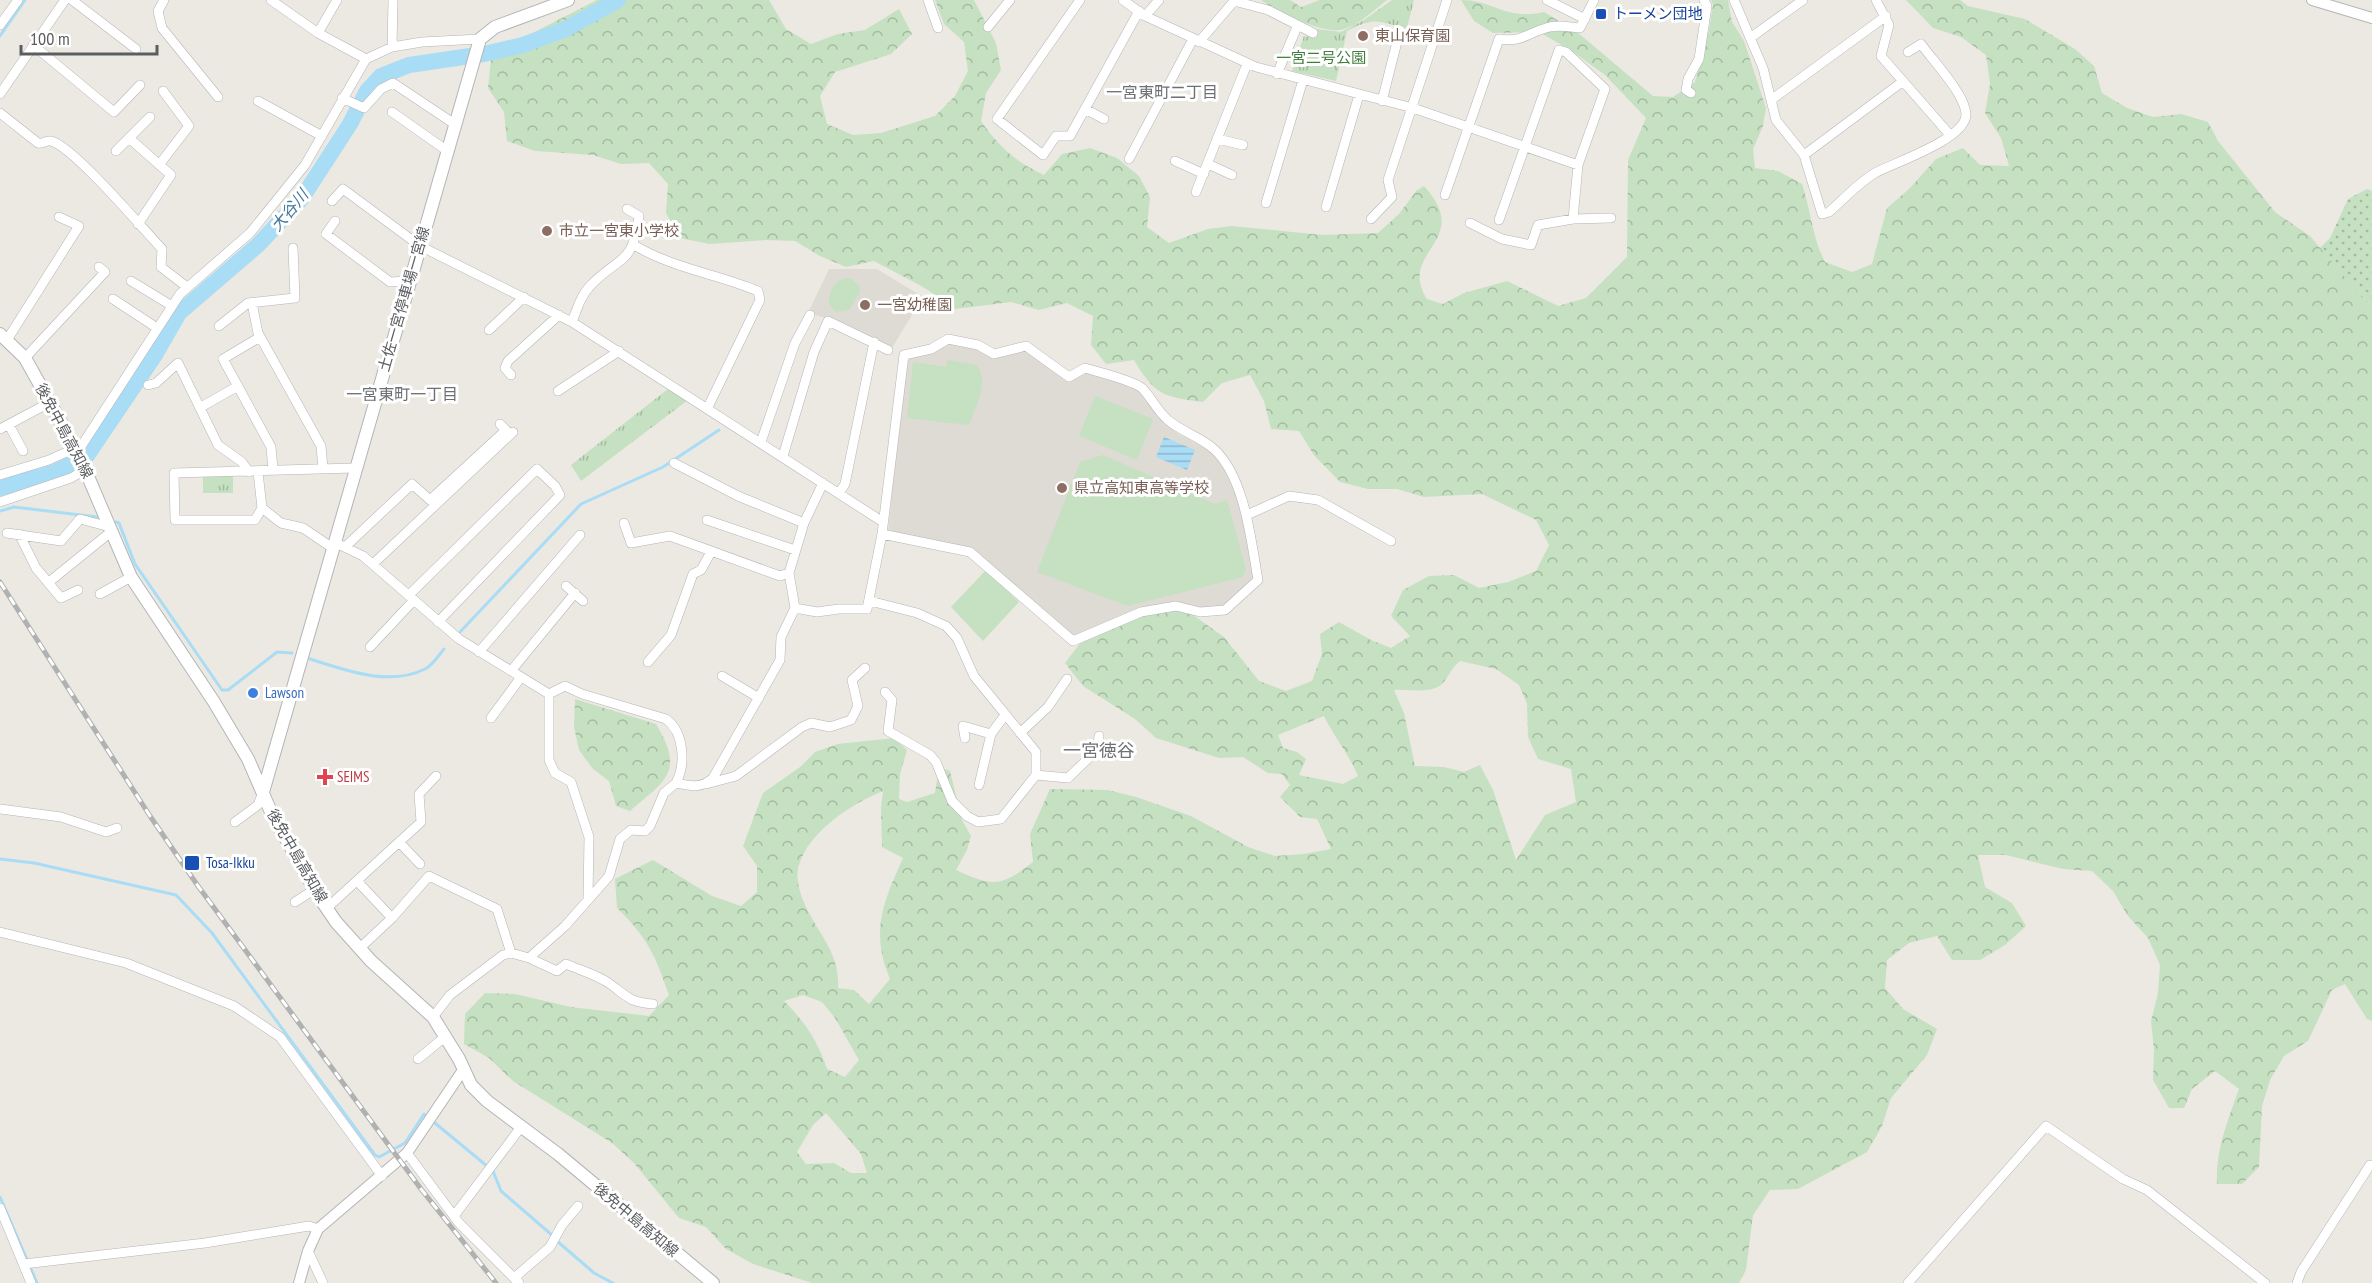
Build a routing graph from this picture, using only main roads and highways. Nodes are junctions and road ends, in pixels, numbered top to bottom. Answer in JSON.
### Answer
{"nodes":[{"id":1,"x":568,"y":0,"type":"edge"},
{"id":2,"x":4,"y":337,"type":"edge"},
{"id":3,"x":263,"y":792,"type":"junction"},
{"id":4,"x":713,"y":1283,"type":"edge"}],
"edges":[{"from":1,"to":3,"type":"main road","name":"土佐一宮停車場一宮線"},
{"from":2,"to":3,"type":"main road","name":"後免中島高知線"},
{"from":3,"to":4,"type":"main road","name":"後免中島高知線"}]}
